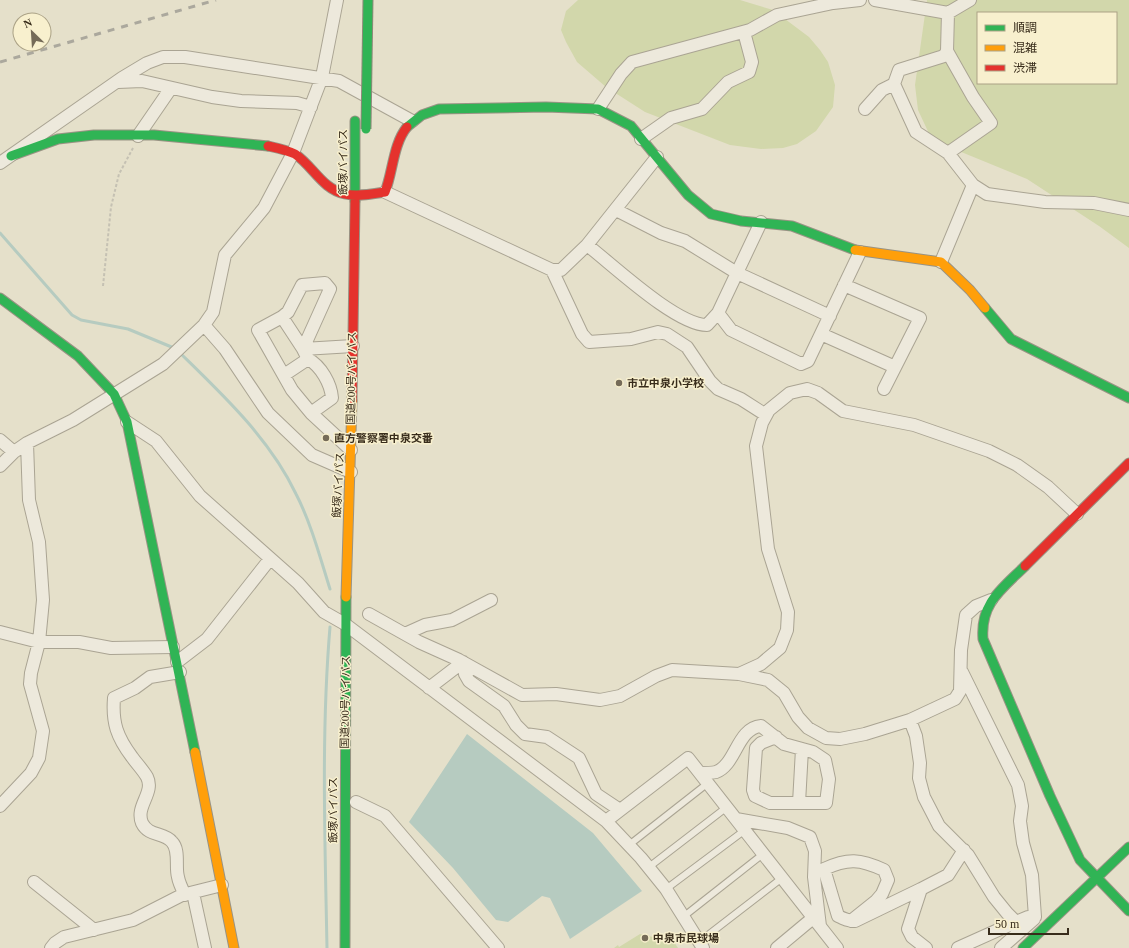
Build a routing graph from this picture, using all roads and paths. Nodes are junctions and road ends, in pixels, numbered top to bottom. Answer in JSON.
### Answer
{"nodes":[{"id":1,"x":337,"y":0,"type":"edge"},
{"id":2,"x":368,"y":0,"type":"edge"},
{"id":3,"x":860,"y":0,"type":"edge"},
{"id":4,"x":875,"y":0,"type":"edge"},
{"id":5,"x":970,"y":0,"type":"edge"},
{"id":6,"x":948,"y":12,"type":"junction"},
{"id":7,"x":744,"y":32,"type":"junction"},
{"id":8,"x":947,"y":52,"type":"junction"},
{"id":9,"x":356,"y":76,"type":"dead end"},
{"id":10,"x":322,"y":77,"type":"junction"},
{"id":11,"x":116,"y":82,"type":"junction"},
{"id":12,"x":894,"y":84,"type":"junction"},
{"id":13,"x":171,"y":88,"type":"junction"},
{"id":14,"x":355,"y":98,"type":"dead end"},
{"id":15,"x":311,"y":107,"type":"junction"},
{"id":16,"x":598,"y":109,"type":"junction"},
{"id":17,"x":865,"y":109,"type":"dead end"},
{"id":18,"x":355,"y":117,"type":"dead end"},
{"id":19,"x":412,"y":121,"type":"junction"},
{"id":20,"x":366,"y":132,"type":"dead end"},
{"id":21,"x":138,"y":136,"type":"junction"},
{"id":22,"x":641,"y":139,"type":"junction"},
{"id":23,"x":293,"y":153,"type":"junction"},
{"id":24,"x":948,"y":154,"type":"junction"},
{"id":25,"x":11,"y":156,"type":"junction"},
{"id":26,"x":658,"y":157,"type":"junction"},
{"id":27,"x":0,"y":163,"type":"edge"},
{"id":28,"x":973,"y":185,"type":"junction"},
{"id":29,"x":385,"y":192,"type":"junction"},
{"id":30,"x":355,"y":195,"type":"junction"},
{"id":31,"x":616,"y":210,"type":"junction"},
{"id":32,"x":1129,"y":210,"type":"edge"},
{"id":33,"x":761,"y":222,"type":"junction"},
{"id":34,"x":587,"y":244,"type":"junction"},
{"id":35,"x":860,"y":252,"type":"junction"},
{"id":36,"x":941,"y":262,"type":"junction"},
{"id":37,"x":552,"y":270,"type":"junction"},
{"id":38,"x":737,"y":273,"type":"junction"},
{"id":39,"x":844,"y":285,"type":"junction"},
{"id":40,"x":103,"y":286,"type":"dead end"},
{"id":41,"x":0,"y":298,"type":"edge"},
{"id":42,"x":718,"y":313,"type":"junction"},
{"id":43,"x":830,"y":316,"type":"junction"},
{"id":44,"x":282,"y":317,"type":"junction"},
{"id":45,"x":204,"y":325,"type":"junction"},
{"id":46,"x":821,"y":334,"type":"junction"},
{"id":47,"x":353,"y":346,"type":"junction"},
{"id":48,"x":305,"y":354,"type":"junction"},
{"id":49,"x":895,"y":367,"type":"junction"},
{"id":50,"x":284,"y":375,"type":"junction"},
{"id":51,"x":884,"y":389,"type":"dead end"},
{"id":52,"x":114,"y":394,"type":"junction"},
{"id":53,"x":1129,"y":398,"type":"edge"},
{"id":54,"x":310,"y":413,"type":"junction"},
{"id":55,"x":766,"y":415,"type":"junction"},
{"id":56,"x":127,"y":422,"type":"junction"},
{"id":57,"x":0,"y":440,"type":"edge"},
{"id":58,"x":27,"y":443,"type":"junction"},
{"id":59,"x":352,"y":450,"type":"junction"},
{"id":60,"x":14,"y":452,"type":"junction"},
{"id":61,"x":1129,"y":463,"type":"edge"},
{"id":62,"x":0,"y":466,"type":"edge"},
{"id":63,"x":351,"y":472,"type":"junction"},
{"id":64,"x":1077,"y":514,"type":"junction"},
{"id":65,"x":270,"y":559,"type":"junction"},
{"id":66,"x":491,"y":600,"type":"dead end"},
{"id":67,"x":991,"y":600,"type":"junction"},
{"id":68,"x":363,"y":616,"type":"joint"},
{"id":69,"x":345,"y":624,"type":"junction"},
{"id":70,"x":0,"y":632,"type":"edge"},
{"id":71,"x":405,"y":634,"type":"junction"},
{"id":72,"x":358,"y":639,"type":"junction"},
{"id":73,"x":39,"y":642,"type":"junction"},
{"id":74,"x":173,"y":646,"type":"junction"},
{"id":75,"x":463,"y":662,"type":"junction"},
{"id":76,"x":178,"y":667,"type":"junction"},
{"id":77,"x":960,"y":669,"type":"junction"},
{"id":78,"x":739,"y":674,"type":"junction"},
{"id":79,"x":429,"y":688,"type":"junction"},
{"id":80,"x":910,"y":720,"type":"junction"},
{"id":81,"x":776,"y":737,"type":"junction"},
{"id":82,"x":802,"y":748,"type":"junction"},
{"id":83,"x":700,"y":773,"type":"junction"},
{"id":84,"x":708,"y":783,"type":"junction"},
{"id":85,"x":356,"y":802,"type":"dead end"},
{"id":86,"x":799,"y":803,"type":"junction"},
{"id":87,"x":0,"y":806,"type":"edge"},
{"id":88,"x":726,"y":807,"type":"junction"},
{"id":89,"x":620,"y":810,"type":"junction"},
{"id":90,"x":736,"y":819,"type":"junction"},
{"id":91,"x":606,"y":820,"type":"junction"},
{"id":92,"x":745,"y":830,"type":"junction"},
{"id":93,"x":629,"y":845,"type":"junction"},
{"id":94,"x":1129,"y":847,"type":"edge"},
{"id":95,"x":964,"y":850,"type":"junction"},
{"id":96,"x":763,"y":854,"type":"junction"},
{"id":97,"x":649,"y":867,"type":"junction"},
{"id":98,"x":819,"y":868,"type":"junction"},
{"id":99,"x":782,"y":878,"type":"junction"},
{"id":100,"x":1097,"y":879,"type":"junction"},
{"id":101,"x":34,"y":882,"type":"dead end"},
{"id":102,"x":222,"y":885,"type":"junction"},
{"id":103,"x":666,"y":889,"type":"junction"},
{"id":104,"x":921,"y":889,"type":"junction"},
{"id":105,"x":189,"y":894,"type":"junction"},
{"id":106,"x":1129,"y":911,"type":"edge"},
{"id":107,"x":683,"y":917,"type":"junction"},
{"id":108,"x":1036,"y":917,"type":"junction"},
{"id":109,"x":851,"y":921,"type":"junction"},
{"id":110,"x":817,"y":922,"type":"junction"},
{"id":111,"x":1016,"y":922,"type":"junction"},
{"id":112,"x":1048,"y":925,"type":"junction"},
{"id":113,"x":94,"y":930,"type":"junction"},
{"id":114,"x":701,"y":945,"type":"edge"},
{"id":115,"x":833,"y":946,"type":"edge"},
{"id":116,"x":51,"y":948,"type":"edge"},
{"id":117,"x":205,"y":948,"type":"edge"},
{"id":118,"x":234,"y":948,"type":"edge"},
{"id":119,"x":345,"y":948,"type":"edge"},
{"id":120,"x":498,"y":948,"type":"edge"},
{"id":121,"x":777,"y":948,"type":"edge"},
{"id":122,"x":926,"y":948,"type":"edge"},
{"id":123,"x":958,"y":948,"type":"edge"},
{"id":124,"x":1001,"y":948,"type":"edge"},
{"id":125,"x":1023,"y":948,"type":"edge"}],
"edges":[{"from":1,"to":10,"type":"street"},
{"from":2,"to":20,"type":"main road","bridge":true},
{"from":3,"to":7,"type":"street"},
{"from":4,"to":6,"type":"street"},
{"from":5,"to":6,"type":"street"},
{"from":6,"to":8,"type":"street"},
{"from":7,"to":16,"type":"street"},
{"from":7,"to":22,"type":"street"},
{"from":8,"to":12,"type":"street"},
{"from":8,"to":24,"type":"street"},
{"from":9,"to":14,"type":"main road"},
{"from":10,"to":11,"type":"street"},
{"from":10,"to":15,"type":"street"},
{"from":10,"to":19,"type":"street"},
{"from":11,"to":13,"type":"street"},
{"from":11,"to":25,"type":"street"},
{"from":12,"to":17,"type":"street"},
{"from":12,"to":24,"type":"street"},
{"from":13,"to":15,"type":"street"},
{"from":13,"to":21,"type":"street"},
{"from":15,"to":23,"type":"street"},
{"from":16,"to":19,"type":"main road"},
{"from":16,"to":22,"type":"main road"},
{"from":18,"to":30,"type":"main road","name":"飯塚バイパス"},
{"from":19,"to":29,"type":"main road"},
{"from":21,"to":23,"type":"main road"},
{"from":21,"to":25,"type":"main road"},
{"from":21,"to":40,"type":"path"},
{"from":22,"to":26,"type":"main road"},
{"from":23,"to":30,"type":"main road"},
{"from":23,"to":45,"type":"street"},
{"from":24,"to":28,"type":"street"},
{"from":25,"to":27,"type":"street"},
{"from":26,"to":31,"type":"street"},
{"from":26,"to":33,"type":"main road"},
{"from":28,"to":32,"type":"street"},
{"from":28,"to":36,"type":"street"},
{"from":29,"to":30,"type":"main road"},
{"from":29,"to":37,"type":"street"},
{"from":30,"to":47,"type":"main road","name":"飯塚バイパス"},
{"from":31,"to":34,"type":"street"},
{"from":31,"to":38,"type":"street"},
{"from":33,"to":35,"type":"main road"},
{"from":33,"to":38,"type":"street"},
{"from":34,"to":37,"type":"street"},
{"from":34,"to":42,"type":"street"},
{"from":35,"to":36,"type":"main road"},
{"from":35,"to":39,"type":"street"},
{"from":36,"to":53,"type":"main road"},
{"from":37,"to":55,"type":"street"},
{"from":38,"to":42,"type":"street"},
{"from":38,"to":43,"type":"street"},
{"from":39,"to":43,"type":"street"},
{"from":39,"to":49,"type":"street"},
{"from":41,"to":52,"type":"main road"},
{"from":42,"to":46,"type":"street"},
{"from":43,"to":46,"type":"street"},
{"from":44,"to":48,"type":"street"},
{"from":44,"to":48,"type":"street"},
{"from":44,"to":50,"type":"street"},
{"from":45,"to":52,"type":"street"},
{"from":45,"to":63,"type":"street"},
{"from":46,"to":49,"type":"street"},
{"from":47,"to":48,"type":"street"},
{"from":47,"to":59,"type":"main road","name":"飯塚バイパス"},
{"from":48,"to":50,"type":"street"},
{"from":48,"to":54,"type":"street"},
{"from":49,"to":51,"type":"street"},
{"from":50,"to":54,"type":"street"},
{"from":52,"to":56,"type":"main road"},
{"from":52,"to":58,"type":"street"},
{"from":54,"to":59,"type":"street"},
{"from":55,"to":64,"type":"street"},
{"from":55,"to":78,"type":"street"},
{"from":56,"to":65,"type":"street"},
{"from":56,"to":74,"type":"main road"},
{"from":57,"to":60,"type":"street"},
{"from":58,"to":60,"type":"street"},
{"from":58,"to":73,"type":"street"},
{"from":59,"to":63,"type":"main road","name":"飯塚バイパス"},
{"from":60,"to":62,"type":"street"},
{"from":61,"to":64,"type":"main road"},
{"from":63,"to":69,"type":"main road","name":"飯塚バイパス"},
{"from":64,"to":67,"type":"main road"},
{"from":65,"to":69,"type":"street"},
{"from":65,"to":76,"type":"street"},
{"from":66,"to":71,"type":"street"},
{"from":67,"to":77,"type":"street"},
{"from":67,"to":100,"type":"main road"},
{"from":68,"to":71,"type":"street"},
{"from":68,"to":72,"type":"main road"},
{"from":69,"to":72,"type":"street"},
{"from":69,"to":119,"type":"main road","name":"飯塚バイパス"},
{"from":70,"to":73,"type":"street"},
{"from":71,"to":75,"type":"street"},
{"from":72,"to":79,"type":"street"},
{"from":73,"to":74,"type":"street"},
{"from":73,"to":87,"type":"street"},
{"from":74,"to":76,"type":"main road"},
{"from":75,"to":78,"type":"street"},
{"from":75,"to":79,"type":"street"},
{"from":75,"to":89,"type":"street"},
{"from":76,"to":102,"type":"main road"},
{"from":76,"to":105,"type":"street"},
{"from":77,"to":80,"type":"street"},
{"from":77,"to":108,"type":"street"},
{"from":78,"to":80,"type":"street"},
{"from":79,"to":91,"type":"street"},
{"from":80,"to":95,"type":"street"},
{"from":81,"to":82,"type":"street"},
{"from":81,"to":83,"type":"street"},
{"from":81,"to":86,"type":"street"},
{"from":82,"to":86,"type":"street"},
{"from":82,"to":86,"type":"street"},
{"from":83,"to":84,"type":"street"},
{"from":83,"to":89,"type":"street"},
{"from":84,"to":88,"type":"street"},
{"from":84,"to":93,"type":"lane"},
{"from":85,"to":120,"type":"street"},
{"from":88,"to":90,"type":"street"},
{"from":88,"to":97,"type":"lane"},
{"from":89,"to":91,"type":"street"},
{"from":90,"to":92,"type":"street"},
{"from":90,"to":98,"type":"street"},
{"from":91,"to":93,"type":"street"},
{"from":92,"to":96,"type":"street"},
{"from":92,"to":103,"type":"lane"},
{"from":93,"to":97,"type":"street"},
{"from":94,"to":100,"type":"main road"},
{"from":95,"to":104,"type":"street"},
{"from":95,"to":111,"type":"street"},
{"from":96,"to":99,"type":"street"},
{"from":96,"to":107,"type":"lane"},
{"from":97,"to":103,"type":"street"},
{"from":98,"to":109,"type":"street"},
{"from":98,"to":109,"type":"street"},
{"from":98,"to":110,"type":"street"},
{"from":99,"to":110,"type":"street"},
{"from":99,"to":114,"type":"lane"},
{"from":100,"to":106,"type":"main road"},
{"from":100,"to":112,"type":"main road"},
{"from":101,"to":113,"type":"street"},
{"from":102,"to":105,"type":"street"},
{"from":102,"to":118,"type":"main road"},
{"from":103,"to":107,"type":"street"},
{"from":104,"to":109,"type":"street"},
{"from":104,"to":122,"type":"street"},
{"from":105,"to":113,"type":"street"},
{"from":105,"to":117,"type":"street"},
{"from":107,"to":114,"type":"street"},
{"from":108,"to":111,"type":"street"},
{"from":108,"to":112,"type":"street"},
{"from":108,"to":124,"type":"street"},
{"from":110,"to":115,"type":"street"},
{"from":110,"to":121,"type":"street"},
{"from":111,"to":123,"type":"street"},
{"from":112,"to":125,"type":"main road"},
{"from":113,"to":116,"type":"street"}]}
